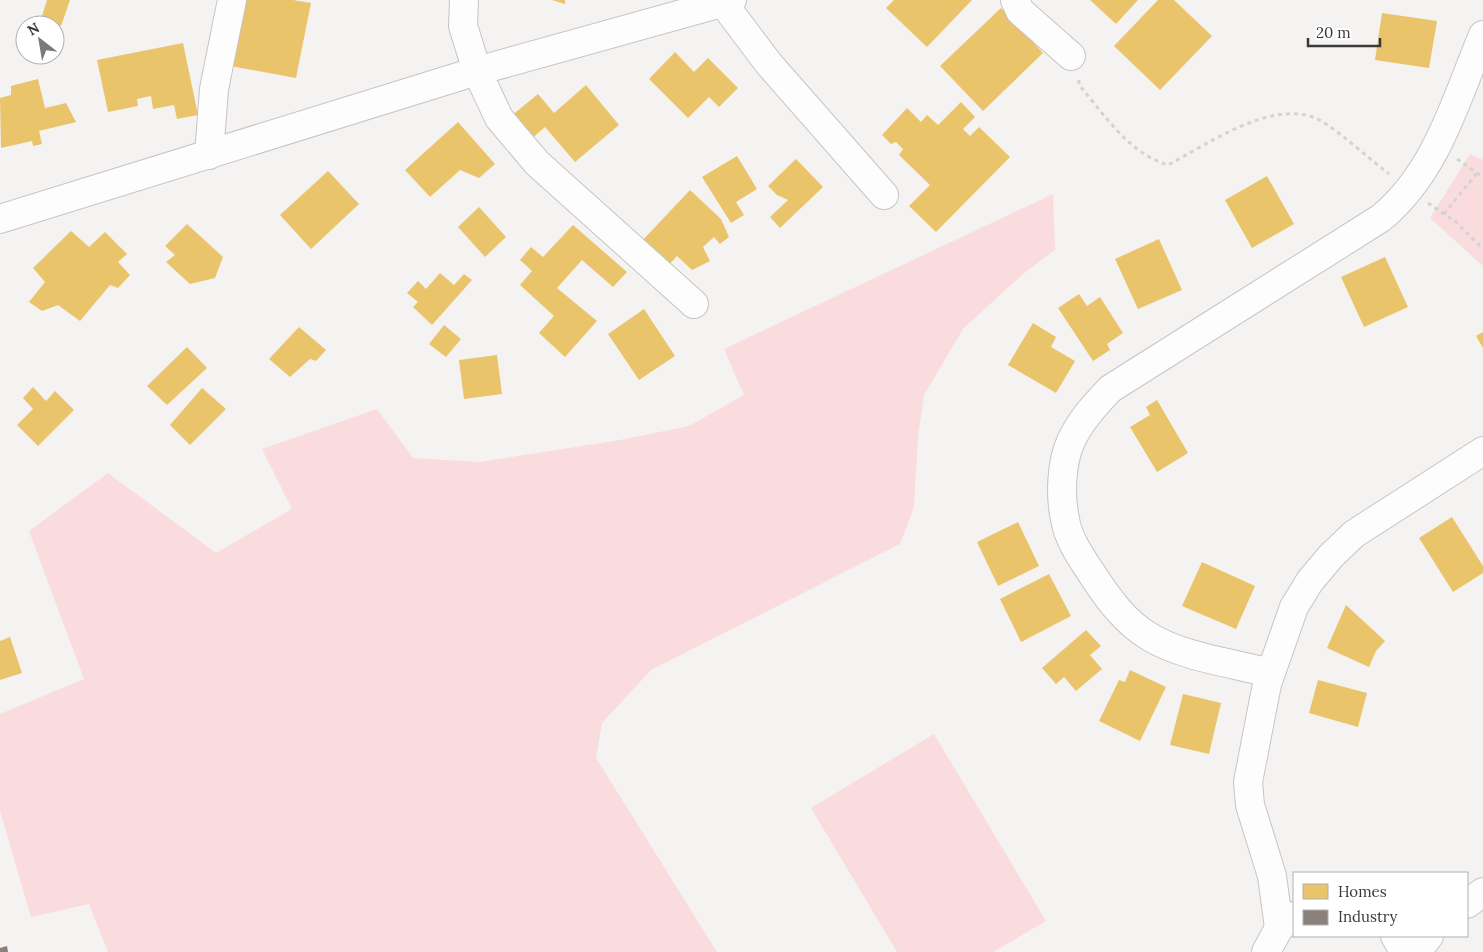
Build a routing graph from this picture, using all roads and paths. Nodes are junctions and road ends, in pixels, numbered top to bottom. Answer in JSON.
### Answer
{"nodes":[{"id":1,"x":232,"y":0,"type":"edge"},
{"id":2,"x":464,"y":0,"type":"edge"},
{"id":3,"x":1015,"y":0,"type":"edge"},
{"id":4,"x":712,"y":3,"type":"edge"},
{"id":5,"x":1483,"y":35,"type":"edge"},
{"id":6,"x":1072,"y":56,"type":"joint"},
{"id":7,"x":477,"y":71,"type":"junction"},
{"id":8,"x":209,"y":154,"type":"junction"},
{"id":9,"x":1477,"y":173,"type":"dead end"},
{"id":10,"x":1410,"y":190,"type":"junction"},
{"id":11,"x":884,"y":195,"type":"dead end"},
{"id":12,"x":1444,"y":214,"type":"junction"},
{"id":13,"x":0,"y":218,"type":"edge"},
{"id":14,"x":1483,"y":249,"type":"edge"},
{"id":15,"x":694,"y":304,"type":"dead end"},
{"id":16,"x":1483,"y":451,"type":"edge"},
{"id":17,"x":1270,"y":673,"type":"junction"},
{"id":18,"x":1266,"y":851,"type":"junction"},
{"id":19,"x":1293,"y":881,"type":"edge"},
{"id":20,"x":1483,"y":886,"type":"edge"},
{"id":21,"x":1483,"y":892,"type":"edge"},
{"id":22,"x":1468,"y":893,"type":"edge"},
{"id":23,"x":1468,"y":903,"type":"edge"},
{"id":24,"x":1287,"y":922,"type":"edge"},
{"id":25,"x":1396,"y":937,"type":"edge"},
{"id":26,"x":1428,"y":937,"type":"edge"},
{"id":27,"x":1266,"y":952,"type":"edge"},
{"id":28,"x":1404,"y":952,"type":"edge"},
{"id":29,"x":1418,"y":952,"type":"edge"}],
"edges":[{"from":1,"to":8,"type":"street"},
{"from":2,"to":7,"type":"street"},
{"from":3,"to":6,"type":"street"},
{"from":4,"to":7,"type":"street"},
{"from":4,"to":11,"type":"street"},
{"from":5,"to":10,"type":"street"},
{"from":6,"to":10,"type":"path"},
{"from":7,"to":8,"type":"street"},
{"from":7,"to":15,"type":"street"},
{"from":8,"to":13,"type":"street"},
{"from":9,"to":12,"type":"path"},
{"from":10,"to":12,"type":"path"},
{"from":10,"to":17,"type":"street"},
{"from":12,"to":14,"type":"path"},
{"from":16,"to":17,"type":"street"},
{"from":17,"to":18,"type":"street"},
{"from":18,"to":19,"type":"street"},
{"from":18,"to":24,"type":"street"},
{"from":20,"to":22,"type":"street"},
{"from":21,"to":23,"type":"street"},
{"from":24,"to":27,"type":"street"},
{"from":25,"to":28,"type":"street"},
{"from":26,"to":29,"type":"street"}]}
